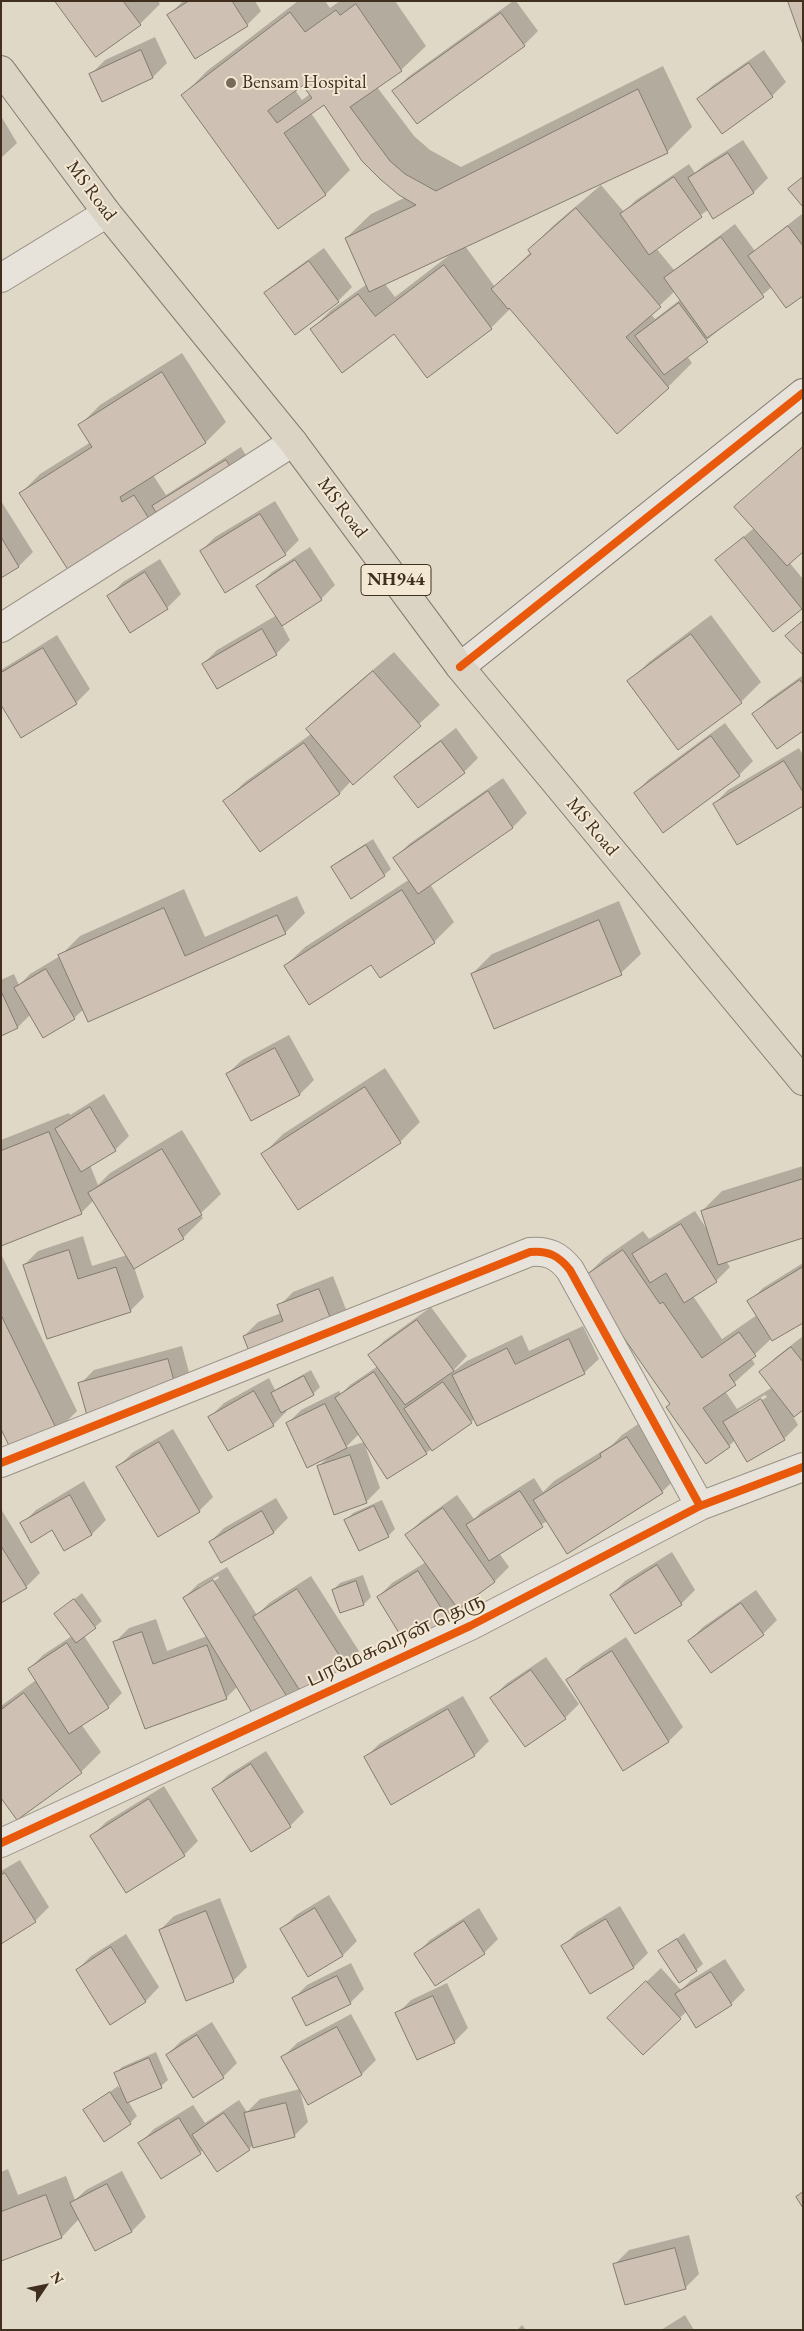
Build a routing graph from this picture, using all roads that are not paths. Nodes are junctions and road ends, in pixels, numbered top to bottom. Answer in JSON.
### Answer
{"nodes":[{"id":1,"x":1,"y":70,"type":"edge"},
{"id":2,"x":107,"y":213,"type":"junction"},
{"id":3,"x":1,"y":278,"type":"edge"},
{"id":4,"x":803,"y":393,"type":"edge"},
{"id":5,"x":293,"y":442,"type":"junction"},
{"id":6,"x":1,"y":628,"type":"edge"},
{"id":7,"x":460,"y":666,"type":"junction"},
{"id":8,"x":803,"y":1081,"type":"edge"},
{"id":9,"x":1,"y":1464,"type":"edge"},
{"id":10,"x":803,"y":1467,"type":"edge"},
{"id":11,"x":700,"y":1506,"type":"junction"},
{"id":12,"x":2,"y":1841,"type":"edge"}],
"edges":[{"from":1,"to":2,"type":"highway","name":"MS Road","number":"NH944"},
{"from":2,"to":3,"type":"street"},
{"from":2,"to":5,"type":"highway","name":"MS Road","number":"NH944"},
{"from":4,"to":7,"type":"street"},
{"from":5,"to":6,"type":"street"},
{"from":5,"to":7,"type":"highway","name":"MS Road","number":"NH944"},
{"from":7,"to":8,"type":"highway","name":"MS Road","number":"NH944"},
{"from":9,"to":11,"type":"street"},
{"from":10,"to":11,"type":"street","name":"பரமேசுவரன் தெரு"},
{"from":11,"to":12,"type":"street","name":"பரமேசுவரன் தெரு"}]}
